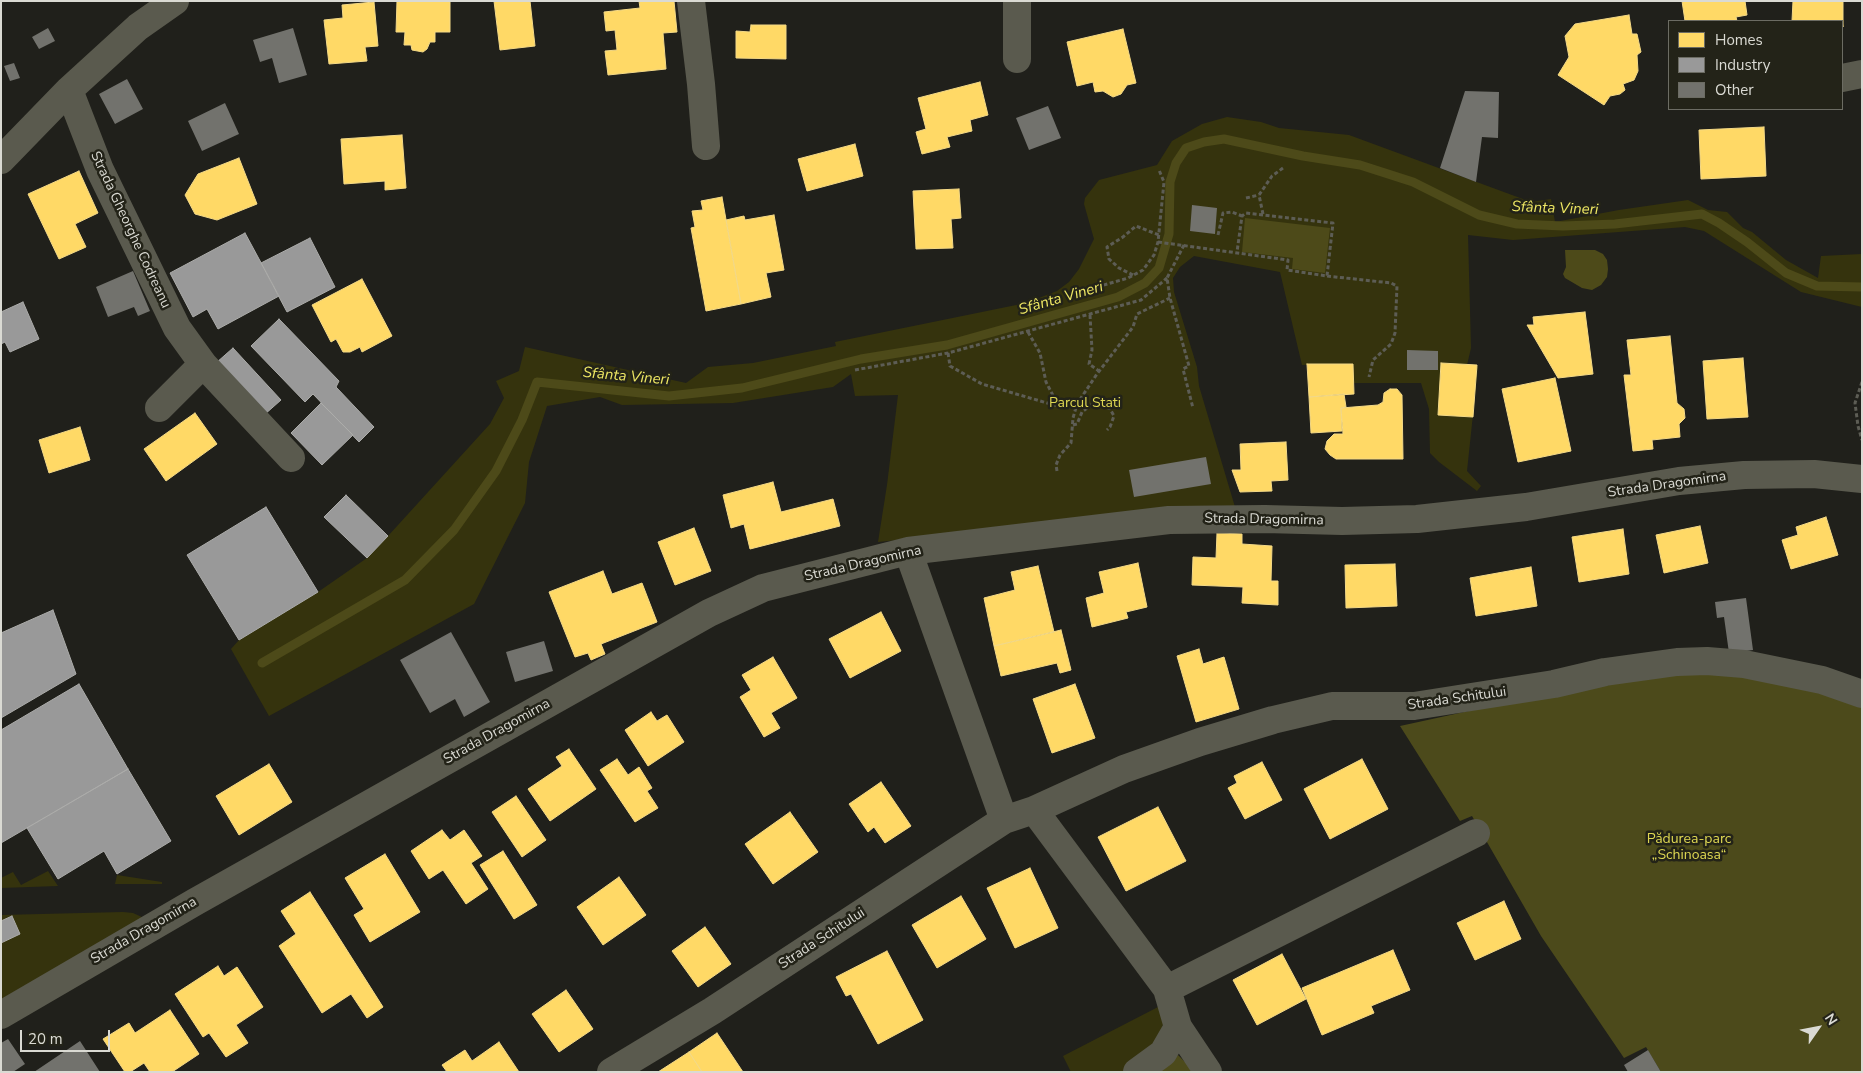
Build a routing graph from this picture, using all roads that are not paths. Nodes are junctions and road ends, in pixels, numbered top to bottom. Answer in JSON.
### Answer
{"nodes":[{"id":1,"x":175,"y":1,"type":"edge"},
{"id":2,"x":691,"y":1,"type":"edge"},
{"id":3,"x":1017,"y":1,"type":"edge"},
{"id":4,"x":137,"y":14,"type":"edge"},
{"id":5,"x":1017,"y":59,"type":"dead end"},
{"id":6,"x":1862,"y":74,"type":"edge"},
{"id":7,"x":1843,"y":78,"type":"edge"},
{"id":8,"x":69,"y":90,"type":"junction"},
{"id":9,"x":706,"y":146,"type":"dead end"},
{"id":10,"x":1,"y":160,"type":"edge"},
{"id":11,"x":203,"y":364,"type":"junction"},
{"id":12,"x":159,"y":408,"type":"dead end"},
{"id":13,"x":291,"y":458,"type":"dead end"},
{"id":14,"x":1862,"y":478,"type":"edge"},
{"id":15,"x":908,"y":551,"type":"junction"},
{"id":16,"x":1862,"y":694,"type":"edge"},
{"id":17,"x":1034,"y":810,"type":"junction"},
{"id":18,"x":1004,"y":820,"type":"junction"},
{"id":19,"x":1476,"y":834,"type":"dead end"},
{"id":20,"x":1168,"y":989,"type":"junction"},
{"id":21,"x":1,"y":1015,"type":"edge"},
{"id":22,"x":1178,"y":1027,"type":"junction"},
{"id":23,"x":611,"y":1072,"type":"edge"},
{"id":24,"x":1137,"y":1072,"type":"edge"},
{"id":25,"x":1208,"y":1072,"type":"edge"}],
"edges":[{"from":1,"to":4,"type":"street"},
{"from":2,"to":9,"type":"street"},
{"from":3,"to":5,"type":"street"},
{"from":4,"to":8,"type":"street"},
{"from":6,"to":7,"type":"street"},
{"from":8,"to":10,"type":"street"},
{"from":8,"to":11,"type":"street","name":"Strada Gheorghe Codreanu"},
{"from":11,"to":12,"type":"street"},
{"from":11,"to":13,"type":"street","name":"Strada Gheorghe Codreanu"},
{"from":14,"to":15,"type":"street","name":"Strada Dragomirna"},
{"from":15,"to":18,"type":"street"},
{"from":15,"to":21,"type":"street","name":"Strada Dragomirna"},
{"from":16,"to":17,"type":"street","name":"Strada Schitului"},
{"from":17,"to":18,"type":"street","name":"Strada Schitului"},
{"from":17,"to":20,"type":"street"},
{"from":18,"to":23,"type":"street","name":"Strada Schitului"},
{"from":19,"to":20,"type":"street"},
{"from":20,"to":22,"type":"street"},
{"from":22,"to":24,"type":"street"},
{"from":22,"to":25,"type":"street"}]}
